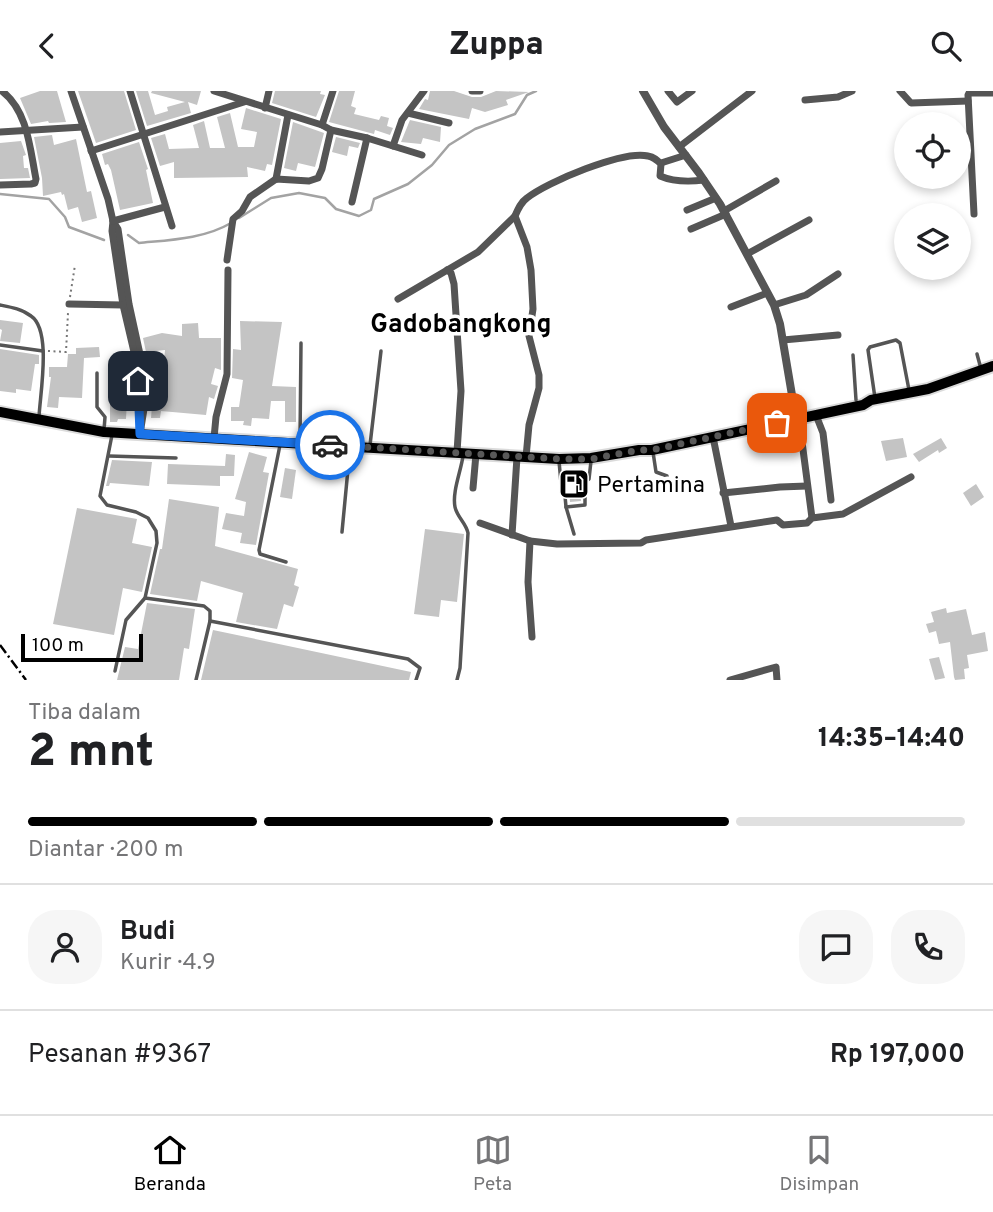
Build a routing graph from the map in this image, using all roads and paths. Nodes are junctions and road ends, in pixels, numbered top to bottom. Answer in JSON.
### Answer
{"nodes":[{"id":1,"x":2,"y":91,"type":"edge"},
{"id":2,"x":71,"y":91,"type":"edge"},
{"id":3,"x":130,"y":91,"type":"edge"},
{"id":4,"x":214,"y":91,"type":"edge"},
{"id":5,"x":269,"y":91,"type":"edge"},
{"id":6,"x":333,"y":91,"type":"edge"},
{"id":7,"x":424,"y":91,"type":"edge"},
{"id":8,"x":472,"y":91,"type":"edge"},
{"id":9,"x":480,"y":91,"type":"edge"},
{"id":10,"x":643,"y":91,"type":"edge"},
{"id":11,"x":668,"y":91,"type":"edge"},
{"id":12,"x":692,"y":91,"type":"edge"},
{"id":13,"x":752,"y":91,"type":"edge"},
{"id":14,"x":852,"y":91,"type":"edge"},
{"id":15,"x":901,"y":91,"type":"edge"},
{"id":16,"x":993,"y":93,"type":"edge"},
{"id":17,"x":805,"y":100,"type":"dead end"},
{"id":18,"x":968,"y":101,"type":"junction"},
{"id":19,"x":245,"y":102,"type":"junction"},
{"id":20,"x":265,"y":108,"type":"junction"},
{"id":21,"x":408,"y":113,"type":"junction"},
{"id":22,"x":288,"y":115,"type":"junction"},
{"id":23,"x":449,"y":123,"type":"dead end"},
{"id":24,"x":322,"y":125,"type":"junction"},
{"id":25,"x":83,"y":127,"type":"junction"},
{"id":26,"x":331,"y":130,"type":"junction"},
{"id":27,"x":26,"y":131,"type":"junction"},
{"id":28,"x":0,"y":132,"type":"edge"},
{"id":29,"x":142,"y":135,"type":"junction"},
{"id":30,"x":367,"y":138,"type":"junction"},
{"id":31,"x":393,"y":146,"type":"junction"},
{"id":32,"x":679,"y":147,"type":"junction"},
{"id":33,"x":91,"y":151,"type":"junction"},
{"id":34,"x":422,"y":155,"type":"dead end"},
{"id":35,"x":686,"y":155,"type":"junction"},
{"id":36,"x":661,"y":163,"type":"junction"},
{"id":37,"x":276,"y":179,"type":"junction"},
{"id":38,"x":704,"y":180,"type":"junction"},
{"id":39,"x":776,"y":181,"type":"dead end"},
{"id":40,"x":0,"y":185,"type":"edge"},
{"id":41,"x":716,"y":198,"type":"junction"},
{"id":42,"x":352,"y":202,"type":"dead end"},
{"id":43,"x":165,"y":207,"type":"junction"},
{"id":44,"x":687,"y":210,"type":"dead end"},
{"id":45,"x":725,"y":213,"type":"junction"},
{"id":46,"x":974,"y":214,"type":"dead end"},
{"id":47,"x":515,"y":216,"type":"junction"},
{"id":48,"x":809,"y":220,"type":"dead end"},
{"id":49,"x":113,"y":221,"type":"junction"},
{"id":50,"x":172,"y":226,"type":"dead end"},
{"id":51,"x":691,"y":229,"type":"dead end"},
{"id":52,"x":747,"y":254,"type":"junction"},
{"id":53,"x":227,"y":260,"type":"dead end"},
{"id":54,"x":75,"y":265,"type":"dead end"},
{"id":55,"x":228,"y":270,"type":"dead end"},
{"id":56,"x":447,"y":270,"type":"junction"},
{"id":57,"x":838,"y":274,"type":"dead end"},
{"id":58,"x":767,"y":292,"type":"junction"},
{"id":59,"x":398,"y":299,"type":"dead end"},
{"id":60,"x":69,"y":304,"type":"junction"},
{"id":61,"x":0,"y":305,"type":"edge"},
{"id":62,"x":123,"y":305,"type":"junction"},
{"id":63,"x":774,"y":305,"type":"junction"},
{"id":64,"x":731,"y":307,"type":"dead end"},
{"id":65,"x":838,"y":335,"type":"dead end"},
{"id":66,"x":783,"y":340,"type":"junction"},
{"id":67,"x":301,"y":343,"type":"dead end"},
{"id":68,"x":0,"y":345,"type":"edge"},
{"id":69,"x":43,"y":351,"type":"junction"},
{"id":70,"x":381,"y":351,"type":"dead end"},
{"id":71,"x":976,"y":354,"type":"dead end"},
{"id":72,"x":853,"y":355,"type":"dead end"},
{"id":73,"x":987,"y":369,"type":"edge"},
{"id":74,"x":97,"y":373,"type":"dead end"},
{"id":75,"x":909,"y":392,"type":"junction"},
{"id":76,"x":856,"y":400,"type":"junction"},
{"id":77,"x":873,"y":400,"type":"junction"},
{"id":78,"x":0,"y":412,"type":"edge"},
{"id":79,"x":816,"y":415,"type":"junction"},
{"id":80,"x":797,"y":416,"type":"junction"},
{"id":81,"x":38,"y":421,"type":"junction"},
{"id":82,"x":140,"y":428,"type":"junction"},
{"id":83,"x":108,"y":433,"type":"junction"},
{"id":84,"x":713,"y":437,"type":"junction"},
{"id":85,"x":214,"y":438,"type":"junction"},
{"id":86,"x":280,"y":442,"type":"junction"},
{"id":87,"x":300,"y":443,"type":"junction"},
{"id":88,"x":351,"y":446,"type":"junction"},
{"id":89,"x":370,"y":447,"type":"junction"},
{"id":90,"x":639,"y":450,"type":"junction"},
{"id":91,"x":652,"y":450,"type":"junction"},
{"id":92,"x":460,"y":453,"type":"junction"},
{"id":93,"x":476,"y":454,"type":"junction"},
{"id":94,"x":109,"y":456,"type":"junction"},
{"id":95,"x":522,"y":457,"type":"junction"},
{"id":96,"x":176,"y":458,"type":"dead end"},
{"id":97,"x":559,"y":459,"type":"junction"},
{"id":98,"x":591,"y":459,"type":"junction"},
{"id":99,"x":911,"y":477,"type":"dead end"},
{"id":100,"x":807,"y":486,"type":"junction"},
{"id":101,"x":472,"y":488,"type":"dead end"},
{"id":102,"x":669,"y":489,"type":"dead end"},
{"id":103,"x":723,"y":493,"type":"junction"},
{"id":104,"x":831,"y":500,"type":"dead end"},
{"id":105,"x":566,"y":507,"type":"junction"},
{"id":106,"x":812,"y":519,"type":"junction"},
{"id":107,"x":480,"y":523,"type":"dead end"},
{"id":108,"x":731,"y":526,"type":"junction"},
{"id":109,"x":342,"y":531,"type":"dead end"},
{"id":110,"x":574,"y":534,"type":"dead end"},
{"id":111,"x":512,"y":535,"type":"junction"},
{"id":112,"x":530,"y":541,"type":"junction"},
{"id":113,"x":286,"y":562,"type":"dead end"},
{"id":114,"x":145,"y":598,"type":"junction"},
{"id":115,"x":210,"y":621,"type":"junction"},
{"id":116,"x":532,"y":637,"type":"dead end"},
{"id":117,"x":115,"y":671,"type":"dead end"},
{"id":118,"x":196,"y":680,"type":"edge"},
{"id":119,"x":416,"y":680,"type":"edge"},
{"id":120,"x":457,"y":680,"type":"edge"},
{"id":121,"x":730,"y":680,"type":"edge"},
{"id":122,"x":777,"y":680,"type":"edge"}],
"edges":[{"from":1,"to":27,"type":"street"},
{"from":2,"to":25,"type":"street"},
{"from":3,"to":29,"type":"street"},
{"from":4,"to":19,"type":"street"},
{"from":5,"to":20,"type":"street"},
{"from":6,"to":24,"type":"street"},
{"from":7,"to":21,"type":"street"},
{"from":8,"to":9,"type":"street"},
{"from":10,"to":32,"type":"street"},
{"from":11,"to":12,"type":"street"},
{"from":13,"to":32,"type":"street"},
{"from":14,"to":17,"type":"street"},
{"from":15,"to":18,"type":"street"},
{"from":16,"to":18,"type":"street"},
{"from":18,"to":46,"type":"street"},
{"from":19,"to":20,"type":"street"},
{"from":19,"to":29,"type":"street"},
{"from":20,"to":22,"type":"street"},
{"from":21,"to":23,"type":"street"},
{"from":21,"to":31,"type":"street"},
{"from":22,"to":24,"type":"street"},
{"from":22,"to":37,"type":"street"},
{"from":24,"to":26,"type":"street"},
{"from":25,"to":27,"type":"street"},
{"from":25,"to":33,"type":"street"},
{"from":26,"to":30,"type":"street"},
{"from":26,"to":37,"type":"street"},
{"from":27,"to":28,"type":"street"},
{"from":27,"to":40,"type":"street"},
{"from":29,"to":33,"type":"street"},
{"from":29,"to":43,"type":"street"},
{"from":30,"to":31,"type":"street"},
{"from":30,"to":42,"type":"street"},
{"from":31,"to":34,"type":"street"},
{"from":32,"to":35,"type":"street"},
{"from":33,"to":49,"type":"street"},
{"from":35,"to":36,"type":"street"},
{"from":35,"to":38,"type":"street"},
{"from":36,"to":38,"type":"street"},
{"from":36,"to":47,"type":"street"},
{"from":37,"to":53,"type":"street"},
{"from":38,"to":41,"type":"street"},
{"from":39,"to":45,"type":"street"},
{"from":41,"to":44,"type":"street"},
{"from":41,"to":45,"type":"street"},
{"from":43,"to":49,"type":"street"},
{"from":43,"to":50,"type":"street"},
{"from":45,"to":51,"type":"street"},
{"from":45,"to":52,"type":"street"},
{"from":47,"to":56,"type":"street"},
{"from":47,"to":95,"type":"street"},
{"from":48,"to":52,"type":"street"},
{"from":49,"to":62,"type":"street"},
{"from":49,"to":82,"type":"street"},
{"from":52,"to":58,"type":"street"},
{"from":54,"to":60,"type":"path"},
{"from":55,"to":85,"type":"street"},
{"from":56,"to":59,"type":"street"},
{"from":56,"to":92,"type":"street"},
{"from":57,"to":63,"type":"street"},
{"from":58,"to":63,"type":"street"},
{"from":58,"to":64,"type":"street"},
{"from":60,"to":62,"type":"street"},
{"from":60,"to":69,"type":"path"},
{"from":61,"to":69,"type":"lane"},
{"from":62,"to":82,"type":"street"},
{"from":63,"to":66,"type":"street"},
{"from":65,"to":66,"type":"street"},
{"from":66,"to":80,"type":"street"},
{"from":67,"to":87,"type":"lane"},
{"from":68,"to":69,"type":"lane"},
{"from":69,"to":81,"type":"lane"},
{"from":70,"to":89,"type":"lane"},
{"from":71,"to":73,"type":"lane"},
{"from":72,"to":76,"type":"lane"},
{"from":73,"to":75,"type":"highway"},
{"from":74,"to":83,"type":"lane"},
{"from":75,"to":77,"type":"highway"},
{"from":75,"to":77,"type":"lane"},
{"from":76,"to":77,"type":"highway"},
{"from":76,"to":80,"type":"highway"},
{"from":77,"to":79,"type":"highway"},
{"from":78,"to":81,"type":"highway"},
{"from":79,"to":80,"type":"highway"},
{"from":79,"to":104,"type":"street"},
{"from":80,"to":84,"type":"highway"},
{"from":80,"to":90,"type":"highway"},
{"from":80,"to":100,"type":"street"},
{"from":81,"to":83,"type":"highway"},
{"from":82,"to":83,"type":"highway"},
{"from":82,"to":85,"type":"highway"},
{"from":83,"to":94,"type":"lane"},
{"from":84,"to":91,"type":"highway"},
{"from":84,"to":103,"type":"street"},
{"from":85,"to":86,"type":"highway"},
{"from":86,"to":87,"type":"highway"},
{"from":86,"to":113,"type":"lane"},
{"from":87,"to":88,"type":"highway"},
{"from":88,"to":89,"type":"highway"},
{"from":88,"to":109,"type":"lane"},
{"from":89,"to":92,"type":"highway"},
{"from":90,"to":91,"type":"highway"},
{"from":90,"to":98,"type":"highway"},
{"from":91,"to":102,"type":"lane"},
{"from":92,"to":93,"type":"highway"},
{"from":92,"to":120,"type":"lane"},
{"from":93,"to":95,"type":"highway"},
{"from":93,"to":101,"type":"street"},
{"from":94,"to":96,"type":"lane"},
{"from":94,"to":114,"type":"lane"},
{"from":95,"to":97,"type":"highway"},
{"from":95,"to":111,"type":"street"},
{"from":97,"to":98,"type":"highway"},
{"from":97,"to":105,"type":"lane"},
{"from":98,"to":105,"type":"lane"},
{"from":99,"to":106,"type":"street"},
{"from":100,"to":103,"type":"street"},
{"from":100,"to":106,"type":"street"},
{"from":103,"to":108,"type":"street"},
{"from":105,"to":110,"type":"lane"},
{"from":106,"to":108,"type":"street"},
{"from":107,"to":111,"type":"street"},
{"from":108,"to":112,"type":"street"},
{"from":111,"to":112,"type":"street"},
{"from":112,"to":116,"type":"street"},
{"from":114,"to":115,"type":"lane"},
{"from":114,"to":117,"type":"lane"},
{"from":115,"to":118,"type":"lane"},
{"from":115,"to":119,"type":"lane"},
{"from":121,"to":122,"type":"street"}]}
